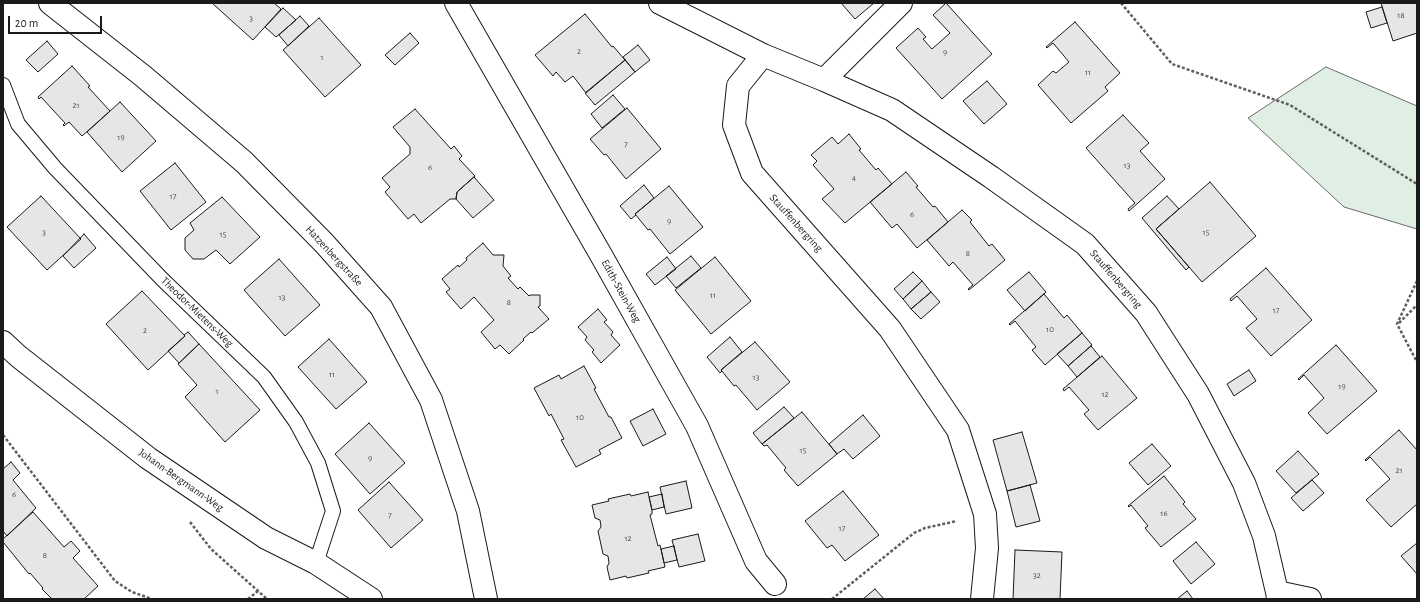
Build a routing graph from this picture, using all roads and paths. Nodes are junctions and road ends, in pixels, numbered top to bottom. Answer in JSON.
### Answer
{"nodes":[{"id":1,"x":50,"y":3,"type":"edge"},
{"id":2,"x":456,"y":3,"type":"edge"},
{"id":3,"x":660,"y":3,"type":"edge"},
{"id":4,"x":901,"y":3,"type":"edge"},
{"id":5,"x":1121,"y":3,"type":"edge"},
{"id":6,"x":763,"y":55,"type":"junction"},
{"id":7,"x":824,"y":80,"type":"junction"},
{"id":8,"x":3,"y":85,"type":"edge"},
{"id":9,"x":1417,"y":184,"type":"edge"},
{"id":10,"x":1417,"y":281,"type":"edge"},
{"id":11,"x":1417,"y":305,"type":"edge"},
{"id":12,"x":1398,"y":324,"type":"junction"},
{"id":13,"x":3,"y":342,"type":"edge"},
{"id":14,"x":1417,"y":362,"type":"edge"},
{"id":15,"x":3,"y":435,"type":"edge"},
{"id":16,"x":985,"y":514,"type":"junction"},
{"id":17,"x":188,"y":519,"type":"dead end"},
{"id":18,"x":316,"y":563,"type":"junction"},
{"id":19,"x":775,"y":584,"type":"dead end"},
{"id":20,"x":258,"y":591,"type":"junction"},
{"id":21,"x":1278,"y":595,"type":"edge"},
{"id":22,"x":152,"y":599,"type":"edge"},
{"id":23,"x":248,"y":599,"type":"edge"},
{"id":24,"x":267,"y":599,"type":"edge"},
{"id":25,"x":371,"y":599,"type":"edge"},
{"id":26,"x":486,"y":599,"type":"edge"},
{"id":27,"x":832,"y":599,"type":"edge"},
{"id":28,"x":982,"y":599,"type":"edge"},
{"id":29,"x":1310,"y":599,"type":"edge"}],
"edges":[{"from":1,"to":26,"type":"street","name":"Hatzenbergstraße"},
{"from":2,"to":19,"type":"street","name":"Edith-Stein-Weg"},
{"from":3,"to":6,"type":"street","name":"Stauffenbergring"},
{"from":4,"to":7,"type":"street"},
{"from":5,"to":9,"type":"path"},
{"from":6,"to":7,"type":"street","name":"Stauffenbergring"},
{"from":6,"to":16,"type":"street","name":"Stauffenbergring"},
{"from":7,"to":21,"type":"street","name":"Stauffenbergring"},
{"from":8,"to":18,"type":"lane","name":"Theodor-Mietens-Weg"},
{"from":10,"to":12,"type":"path"},
{"from":11,"to":12,"type":"path"},
{"from":12,"to":14,"type":"path"},
{"from":13,"to":18,"type":"street","name":"Johann-Bergmann-Weg"},
{"from":15,"to":22,"type":"path"},
{"from":16,"to":27,"type":"path"},
{"from":16,"to":28,"type":"street","name":"Stauffenbergring"},
{"from":17,"to":20,"type":"path"},
{"from":18,"to":25,"type":"street","name":"Johann-Bergmann-Weg"},
{"from":20,"to":23,"type":"path"},
{"from":20,"to":24,"type":"path"},
{"from":21,"to":29,"type":"street","name":"Stauffenbergring"}]}
